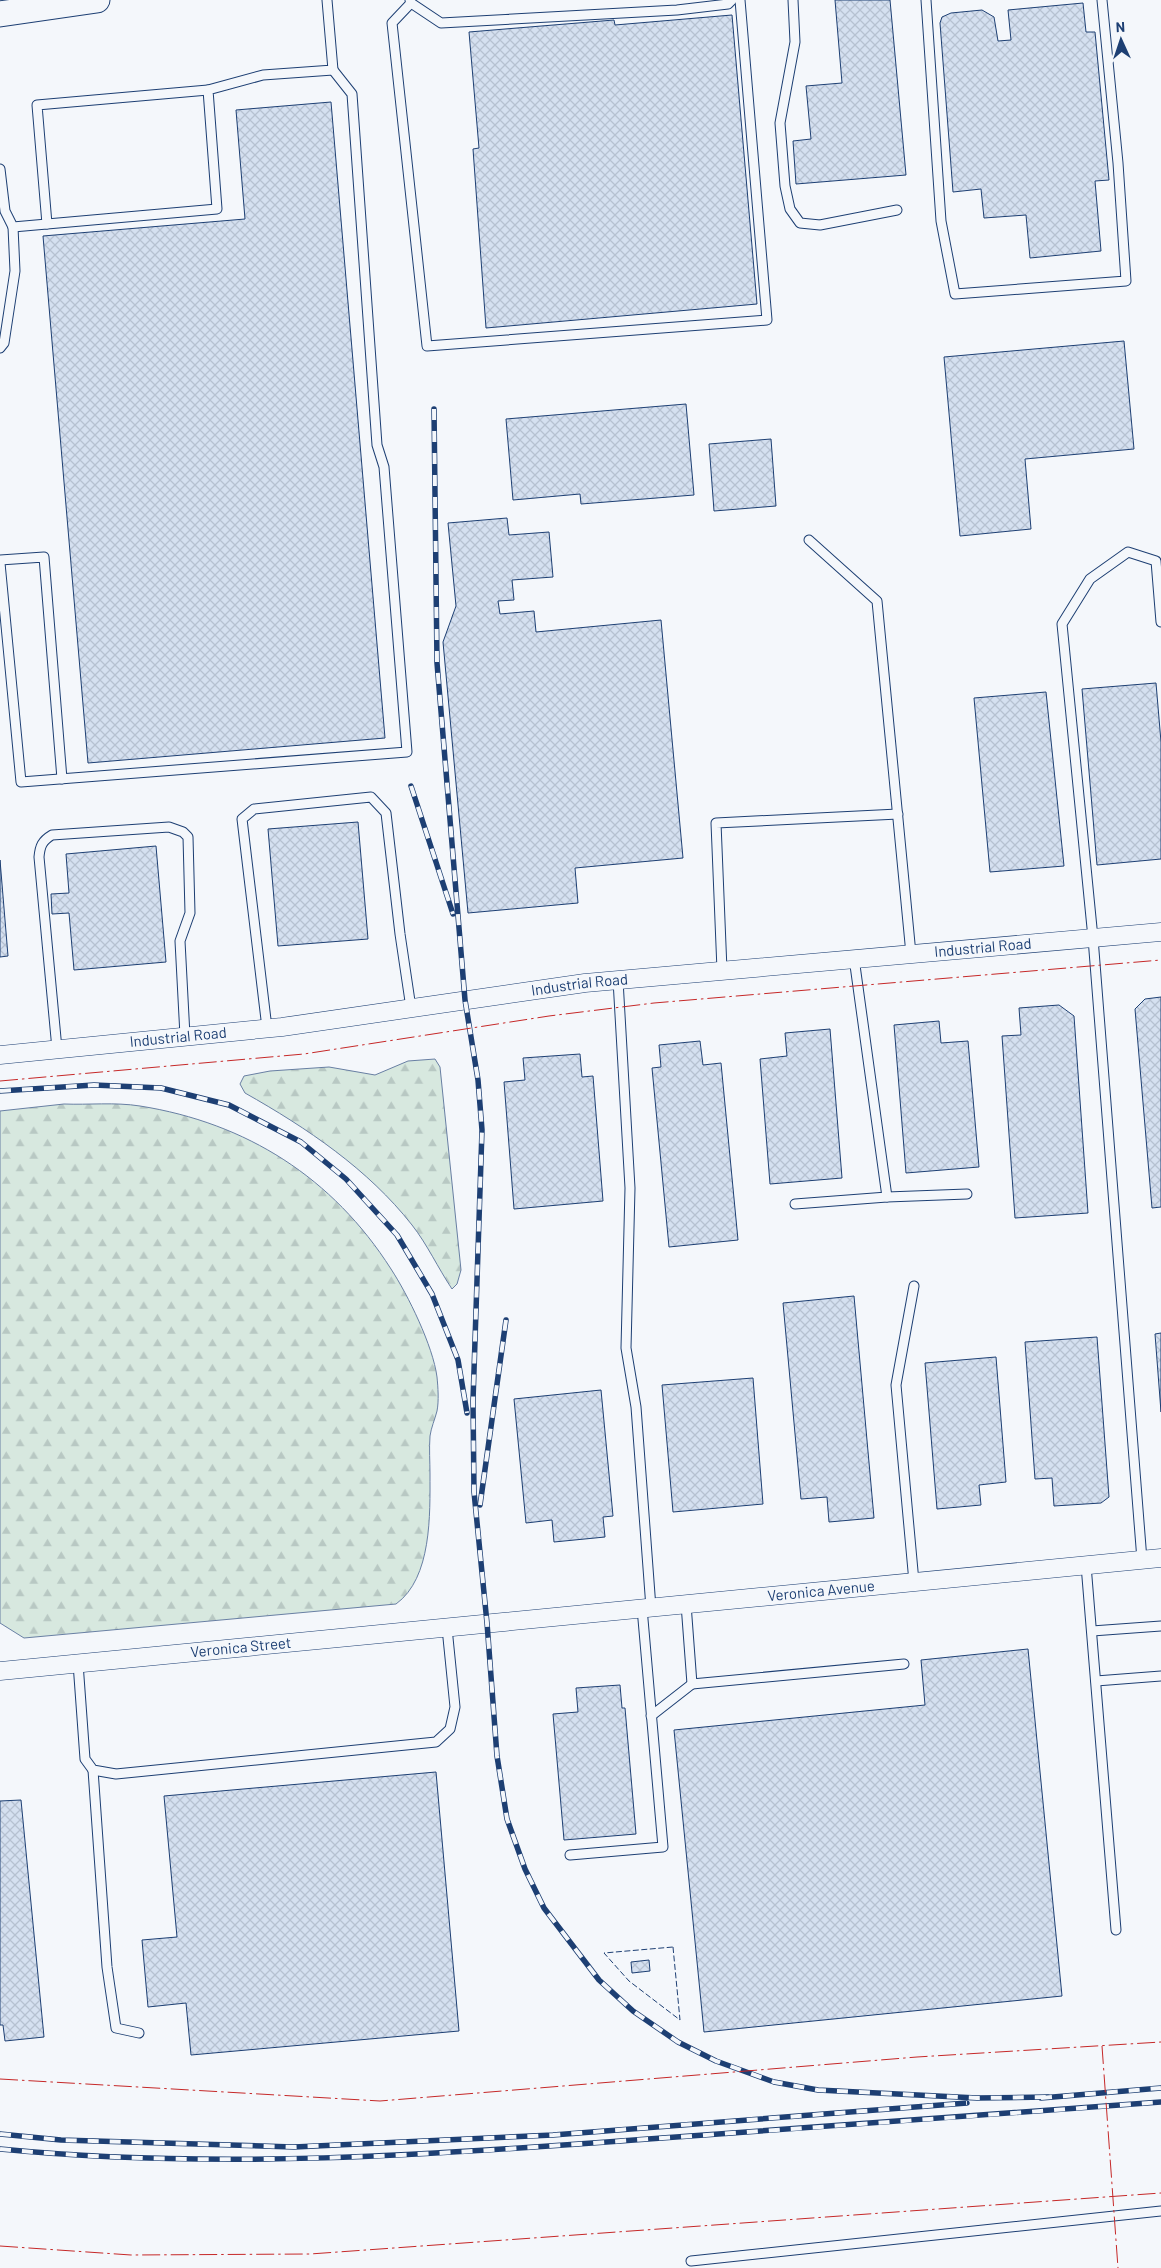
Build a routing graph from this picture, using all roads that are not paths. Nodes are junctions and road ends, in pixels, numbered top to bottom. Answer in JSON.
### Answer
{"nodes":[{"id":1,"x":97,"y":0,"type":"edge"},
{"id":2,"x":327,"y":0,"type":"edge"},
{"id":3,"x":732,"y":0,"type":"edge"},
{"id":4,"x":740,"y":0,"type":"edge"},
{"id":5,"x":793,"y":0,"type":"edge"},
{"id":6,"x":926,"y":0,"type":"edge"},
{"id":7,"x":1102,"y":0,"type":"edge"},
{"id":8,"x":411,"y":2,"type":"edge"},
{"id":9,"x":0,"y":14,"type":"edge"},
{"id":10,"x":333,"y":70,"type":"junction"},
{"id":11,"x":208,"y":90,"type":"junction"},
{"id":12,"x":0,"y":169,"type":"edge"},
{"id":13,"x":896,"y":210,"type":"dead end"},
{"id":14,"x":47,"y":224,"type":"junction"},
{"id":15,"x":13,"y":227,"type":"junction"},
{"id":16,"x":0,"y":348,"type":"edge"},
{"id":17,"x":809,"y":540,"type":"dead end"},
{"id":18,"x":0,"y":561,"type":"edge"},
{"id":19,"x":1161,"y":622,"type":"edge"},
{"id":20,"x":62,"y":779,"type":"junction"},
{"id":21,"x":898,"y":814,"type":"junction"},
{"id":22,"x":1161,"y":932,"type":"edge"},
{"id":23,"x":1093,"y":938,"type":"junction"},
{"id":24,"x":912,"y":954,"type":"junction"},
{"id":25,"x":854,"y":958,"type":"junction"},
{"id":26,"x":722,"y":970,"type":"junction"},
{"id":27,"x":618,"y":980,"type":"junction"},
{"id":28,"x":411,"y":1008,"type":"junction"},
{"id":29,"x":267,"y":1028,"type":"junction"},
{"id":30,"x":185,"y":1036,"type":"junction"},
{"id":31,"x":57,"y":1049,"type":"junction"},
{"id":32,"x":0,"y":1055,"type":"edge"},
{"id":33,"x":967,"y":1194,"type":"dead end"},
{"id":34,"x":887,"y":1197,"type":"junction"},
{"id":35,"x":795,"y":1204,"type":"dead end"},
{"id":36,"x":914,"y":1286,"type":"dead end"},
{"id":37,"x":1161,"y":1558,"type":"edge"},
{"id":38,"x":1142,"y":1560,"type":"junction"},
{"id":39,"x":1086,"y":1565,"type":"junction"},
{"id":40,"x":914,"y":1582,"type":"junction"},
{"id":41,"x":686,"y":1604,"type":"junction"},
{"id":42,"x":647,"y":1608,"type":"junction"},
{"id":43,"x":482,"y":1624,"type":"joint"},
{"id":44,"x":1161,"y":1626,"type":"edge"},
{"id":45,"x":447,"y":1628,"type":"junction"},
{"id":46,"x":1092,"y":1631,"type":"junction"},
{"id":47,"x":78,"y":1663,"type":"junction"},
{"id":48,"x":904,"y":1664,"type":"dead end"},
{"id":49,"x":0,"y":1671,"type":"edge"},
{"id":50,"x":1161,"y":1676,"type":"edge"},
{"id":51,"x":1096,"y":1681,"type":"junction"},
{"id":52,"x":692,"y":1684,"type":"junction"},
{"id":53,"x":651,"y":1716,"type":"junction"},
{"id":54,"x":93,"y":1770,"type":"junction"},
{"id":55,"x":570,"y":1855,"type":"dead end"},
{"id":56,"x":1116,"y":1930,"type":"dead end"},
{"id":57,"x":139,"y":2033,"type":"dead end"},
{"id":58,"x":1161,"y":2211,"type":"edge"},
{"id":59,"x":691,"y":2261,"type":"dead end"}],
"edges":[{"from":1,"to":9,"type":"main road"},
{"from":2,"to":10,"type":"lane"},
{"from":3,"to":8,"type":"lane"},
{"from":4,"to":8,"type":"lane"},
{"from":5,"to":13,"type":"lane"},
{"from":6,"to":7,"type":"lane"},
{"from":10,"to":11,"type":"lane"},
{"from":10,"to":20,"type":"lane"},
{"from":11,"to":14,"type":"lane"},
{"from":11,"to":14,"type":"lane"},
{"from":12,"to":15,"type":"lane"},
{"from":14,"to":15,"type":"lane"},
{"from":15,"to":16,"type":"lane"},
{"from":17,"to":21,"type":"lane"},
{"from":18,"to":20,"type":"lane"},
{"from":18,"to":20,"type":"lane"},
{"from":19,"to":23,"type":"lane"},
{"from":21,"to":24,"type":"lane"},
{"from":21,"to":26,"type":"lane"},
{"from":22,"to":23,"type":"street","name":"Industrial Road"},
{"from":23,"to":24,"type":"street","name":"Industrial Road"},
{"from":23,"to":38,"type":"lane"},
{"from":24,"to":25,"type":"street","name":"Industrial Road"},
{"from":25,"to":26,"type":"street","name":"Industrial Road"},
{"from":25,"to":34,"type":"lane"},
{"from":26,"to":27,"type":"street","name":"Industrial Road"},
{"from":27,"to":28,"type":"street","name":"Industrial Road"},
{"from":27,"to":42,"type":"lane"},
{"from":28,"to":29,"type":"street","name":"Industrial Road"},
{"from":28,"to":29,"type":"lane"},
{"from":29,"to":30,"type":"street","name":"Industrial Road"},
{"from":30,"to":31,"type":"street","name":"Industrial Road"},
{"from":30,"to":31,"type":"lane"},
{"from":31,"to":32,"type":"street","name":"Industrial Road"},
{"from":33,"to":34,"type":"lane"},
{"from":34,"to":35,"type":"lane"},
{"from":36,"to":40,"type":"lane"},
{"from":37,"to":38,"type":"street","name":"Veronica Avenue"},
{"from":38,"to":39,"type":"street","name":"Veronica Avenue"},
{"from":39,"to":40,"type":"street","name":"Veronica Avenue"},
{"from":39,"to":46,"type":"lane"},
{"from":40,"to":41,"type":"street","name":"Veronica Avenue"},
{"from":41,"to":42,"type":"street","name":"Veronica Avenue"},
{"from":41,"to":52,"type":"lane"},
{"from":42,"to":43,"type":"street","name":"Veronica Avenue"},
{"from":42,"to":53,"type":"lane"},
{"from":43,"to":45,"type":"street","name":"Veronica Street"},
{"from":44,"to":46,"type":"lane"},
{"from":45,"to":47,"type":"street","name":"Veronica Street"},
{"from":45,"to":54,"type":"lane"},
{"from":46,"to":51,"type":"lane"},
{"from":47,"to":49,"type":"street","name":"Veronica Street"},
{"from":47,"to":54,"type":"lane"},
{"from":48,"to":52,"type":"lane"},
{"from":50,"to":51,"type":"lane"},
{"from":51,"to":56,"type":"lane"},
{"from":52,"to":53,"type":"lane"},
{"from":53,"to":55,"type":"lane"},
{"from":54,"to":57,"type":"lane"},
{"from":58,"to":59,"type":"lane"}]}
